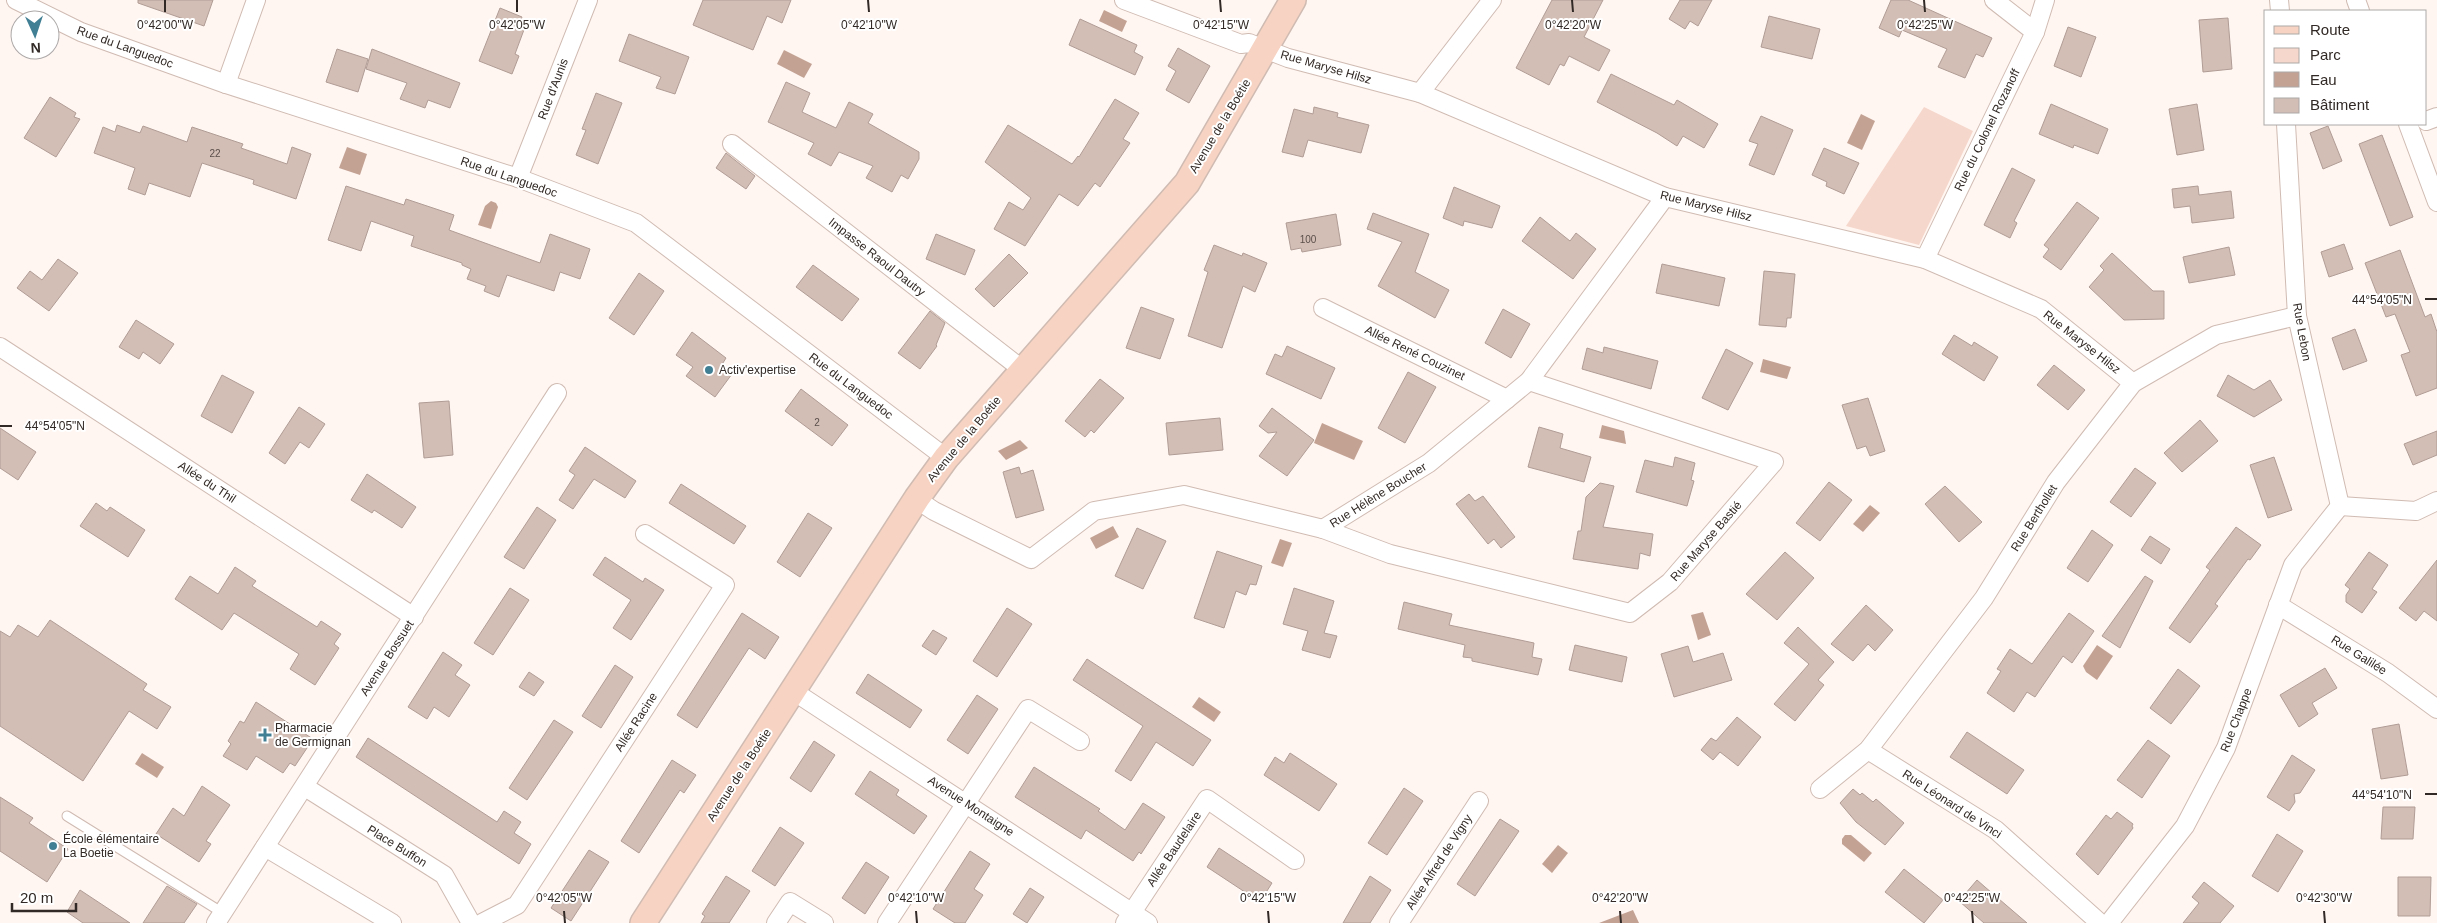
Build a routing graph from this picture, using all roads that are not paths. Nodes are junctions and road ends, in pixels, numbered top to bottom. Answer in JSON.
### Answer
{"nodes":[{"id":1,"x":16,"y":0,"type":"edge"},
{"id":2,"x":256,"y":0,"type":"edge"},
{"id":3,"x":588,"y":0,"type":"edge"},
{"id":4,"x":1124,"y":0,"type":"edge"},
{"id":5,"x":1293,"y":0,"type":"edge"},
{"id":6,"x":1492,"y":0,"type":"edge"},
{"id":7,"x":1994,"y":0,"type":"edge"},
{"id":8,"x":2045,"y":0,"type":"edge"},
{"id":9,"x":2035,"y":32,"type":"junction"},
{"id":10,"x":1264,"y":48,"type":"junction"},
{"id":11,"x":226,"y":84,"type":"junction"},
{"id":12,"x":1420,"y":93,"type":"junction"},
{"id":13,"x":2286,"y":125,"type":"edge"},
{"id":14,"x":2415,"y":125,"type":"edge"},
{"id":15,"x":732,"y":144,"type":"dead end"},
{"id":16,"x":518,"y":178,"type":"junction"},
{"id":17,"x":1665,"y":197,"type":"junction"},
{"id":18,"x":2437,"y":202,"type":"edge"},
{"id":19,"x":1925,"y":259,"type":"junction"},
{"id":20,"x":1323,"y":308,"type":"dead end"},
{"id":21,"x":2297,"y":316,"type":"junction"},
{"id":22,"x":0,"y":347,"type":"edge"},
{"id":23,"x":1023,"y":370,"type":"junction"},
{"id":24,"x":1529,"y":382,"type":"junction"},
{"id":25,"x":2133,"y":383,"type":"junction"},
{"id":26,"x":557,"y":393,"type":"dead end"},
{"id":27,"x":1507,"y":399,"type":"junction"},
{"id":28,"x":946,"y":458,"type":"junction"},
{"id":29,"x":916,"y":499,"type":"junction"},
{"id":30,"x":2437,"y":501,"type":"edge"},
{"id":31,"x":2340,"y":506,"type":"junction"},
{"id":32,"x":1323,"y":529,"type":"junction"},
{"id":33,"x":645,"y":534,"type":"dead end"},
{"id":34,"x":2278,"y":605,"type":"junction"},
{"id":35,"x":414,"y":617,"type":"junction"},
{"id":36,"x":793,"y":691,"type":"junction"},
{"id":37,"x":2437,"y":708,"type":"edge"},
{"id":38,"x":1080,"y":741,"type":"dead end"},
{"id":39,"x":1868,"y":750,"type":"junction"},
{"id":40,"x":305,"y":787,"type":"junction"},
{"id":41,"x":1820,"y":789,"type":"dead end"},
{"id":42,"x":1479,"y":800,"type":"dead end"},
{"id":43,"x":968,"y":803,"type":"junction"},
{"id":44,"x":67,"y":816,"type":"dead end"},
{"id":45,"x":266,"y":847,"type":"junction"},
{"id":46,"x":1295,"y":860,"type":"dead end"},
{"id":47,"x":1129,"y":917,"type":"edge"},
{"id":48,"x":219,"y":918,"type":"edge"},
{"id":49,"x":392,"y":923,"type":"edge"},
{"id":50,"x":471,"y":923,"type":"edge"},
{"id":51,"x":482,"y":923,"type":"edge"},
{"id":52,"x":644,"y":923,"type":"edge"},
{"id":53,"x":776,"y":923,"type":"edge"},
{"id":54,"x":824,"y":923,"type":"edge"},
{"id":55,"x":887,"y":923,"type":"edge"},
{"id":56,"x":1148,"y":923,"type":"edge"},
{"id":57,"x":1399,"y":923,"type":"edge"},
{"id":58,"x":2100,"y":923,"type":"edge"},
{"id":59,"x":2110,"y":923,"type":"edge"}],
"edges":[{"from":1,"to":11,"type":"street","name":"Rue du Languedoc"},
{"from":2,"to":11,"type":"street"},
{"from":3,"to":16,"type":"street","name":"Rue d'Aunis"},
{"from":4,"to":10,"type":"street","name":"Rue Maryse Hilsz"},
{"from":5,"to":10,"type":"main road","name":"Avenue de la Boétie"},
{"from":6,"to":12,"type":"street"},
{"from":7,"to":9,"type":"street"},
{"from":8,"to":9,"type":"street","name":"Rue du Colonel Rozanoff"},
{"from":9,"to":19,"type":"street","name":"Rue du Colonel Rozanoff"},
{"from":10,"to":12,"type":"street","name":"Rue Maryse Hilsz"},
{"from":10,"to":23,"type":"main road","name":"Avenue de la Boétie"},
{"from":11,"to":16,"type":"street","name":"Rue du Languedoc"},
{"from":12,"to":17,"type":"street","name":"Rue Maryse Hilsz"},
{"from":13,"to":21,"type":"street","name":"Rue Lebon"},
{"from":14,"to":18,"type":"street"},
{"from":15,"to":23,"type":"street","name":"Impasse Raoul Dautry"},
{"from":16,"to":28,"type":"street","name":"Rue du Languedoc"},
{"from":17,"to":19,"type":"street","name":"Rue Maryse Hilsz"},
{"from":17,"to":24,"type":"street","name":"Rue Hélène Boucher"},
{"from":19,"to":25,"type":"street","name":"Rue Maryse Hilsz"},
{"from":20,"to":27,"type":"street","name":"Allée René Couzinet"},
{"from":21,"to":25,"type":"street","name":"Rue Berthollet"},
{"from":21,"to":31,"type":"street","name":"Rue Lebon"},
{"from":22,"to":35,"type":"street","name":"Allée du Thil"},
{"from":23,"to":28,"type":"main road","name":"Avenue de la Boétie"},
{"from":24,"to":27,"type":"street","name":"Rue Hélène Boucher"},
{"from":24,"to":32,"type":"street","name":"Rue Maryse Bastié"},
{"from":25,"to":39,"type":"street","name":"Rue Berthollet"},
{"from":26,"to":35,"type":"street","name":"Avenue Bossuet"},
{"from":27,"to":32,"type":"street","name":"Rue Hélène Boucher"},
{"from":28,"to":29,"type":"main road","name":"Avenue de la Boétie"},
{"from":29,"to":32,"type":"street","name":"Rue Hélène Boucher"},
{"from":29,"to":36,"type":"main road","name":"Avenue de la Boétie"},
{"from":30,"to":31,"type":"street"},
{"from":31,"to":34,"type":"street","name":"Rue Chappe"},
{"from":33,"to":51,"type":"street","name":"Allée Racine"},
{"from":34,"to":37,"type":"street","name":"Rue Galilée"},
{"from":34,"to":59,"type":"street","name":"Rue Chappe"},
{"from":35,"to":40,"type":"street","name":"Avenue Bossuet"},
{"from":36,"to":43,"type":"street","name":"Avenue Montaigne"},
{"from":36,"to":52,"type":"main road","name":"Avenue de la Boétie"},
{"from":38,"to":43,"type":"street"},
{"from":39,"to":41,"type":"street","name":"Rue Berthollet"},
{"from":39,"to":58,"type":"street","name":"Rue Léonard de Vinci"},
{"from":40,"to":45,"type":"street","name":"Avenue Bossuet"},
{"from":40,"to":50,"type":"street","name":"Place Buffon"},
{"from":42,"to":57,"type":"street","name":"Allée Alfred de Vigny"},
{"from":43,"to":47,"type":"street","name":"Avenue Montaigne"},
{"from":43,"to":55,"type":"street"},
{"from":44,"to":48,"type":"lane"},
{"from":45,"to":48,"type":"street","name":"Avenue Bossuet"},
{"from":45,"to":49,"type":"street"},
{"from":46,"to":47,"type":"street","name":"Allée Baudelaire"},
{"from":47,"to":56,"type":"street","name":"Avenue Montaigne"},
{"from":53,"to":54,"type":"street"}]}
